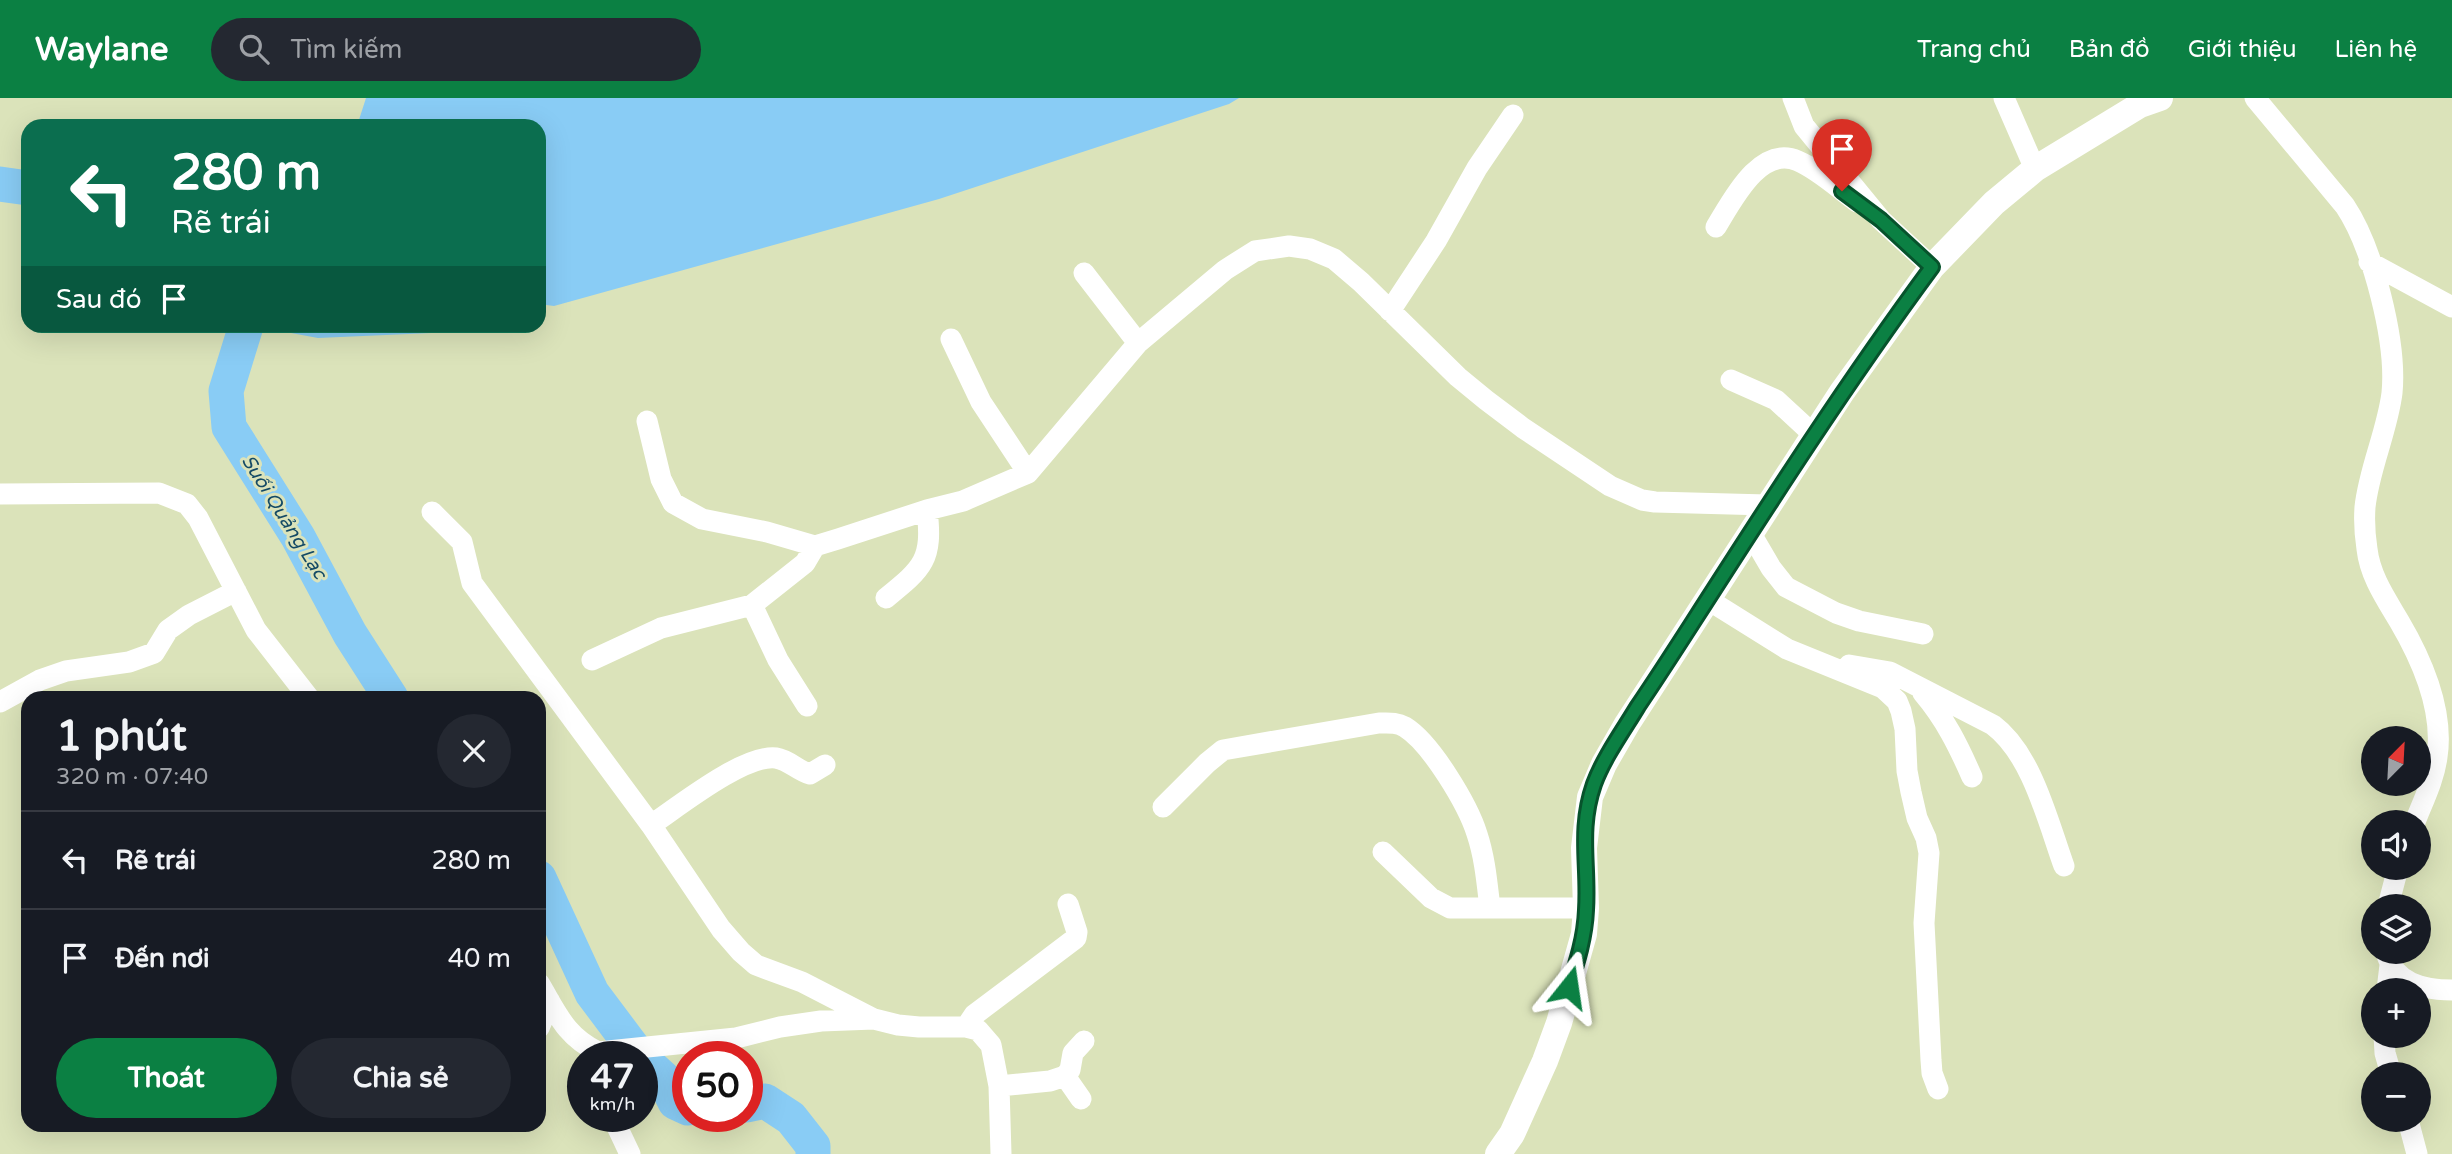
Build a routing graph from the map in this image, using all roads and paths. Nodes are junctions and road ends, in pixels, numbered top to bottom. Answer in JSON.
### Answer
{"nodes":[{"id":1,"x":1793,"y":98,"type":"edge"},
{"id":2,"x":2004,"y":98,"type":"edge"},
{"id":3,"x":2255,"y":98,"type":"edge"},
{"id":4,"x":2148,"y":100,"type":"edge"},
{"id":5,"x":1513,"y":115,"type":"dead end"},
{"id":6,"x":2035,"y":169,"type":"junction"},
{"id":7,"x":1881,"y":220,"type":"junction"},
{"id":8,"x":1716,"y":227,"type":"dead end"},
{"id":9,"x":2369,"y":262,"type":"junction"},
{"id":10,"x":1932,"y":267,"type":"junction"},
{"id":11,"x":1084,"y":272,"type":"dead end"},
{"id":12,"x":2452,"y":307,"type":"edge"},
{"id":13,"x":1390,"y":311,"type":"junction"},
{"id":14,"x":951,"y":339,"type":"dead end"},
{"id":15,"x":1138,"y":343,"type":"junction"},
{"id":16,"x":1731,"y":380,"type":"dead end"},
{"id":17,"x":646,"y":421,"type":"dead end"},
{"id":18,"x":1814,"y":436,"type":"junction"},
{"id":19,"x":1028,"y":473,"type":"junction"},
{"id":20,"x":0,"y":494,"type":"edge"},
{"id":21,"x":1768,"y":505,"type":"junction"},
{"id":22,"x":926,"y":510,"type":"junction"},
{"id":23,"x":432,"y":512,"type":"dead end"},
{"id":24,"x":1750,"y":532,"type":"junction"},
{"id":25,"x":815,"y":545,"type":"junction"},
{"id":26,"x":236,"y":591,"type":"junction"},
{"id":27,"x":886,"y":598,"type":"dead end"},
{"id":28,"x":1707,"y":599,"type":"junction"},
{"id":29,"x":752,"y":606,"type":"junction"},
{"id":30,"x":1923,"y":634,"type":"dead end"},
{"id":31,"x":592,"y":660,"type":"dead end"},
{"id":32,"x":1819,"y":662,"type":"junction"},
{"id":33,"x":1917,"y":686,"type":"junction"},
{"id":34,"x":304,"y":691,"type":"edge"},
{"id":35,"x":0,"y":702,"type":"edge"},
{"id":36,"x":807,"y":706,"type":"dead end"},
{"id":37,"x":825,"y":765,"type":"dead end"},
{"id":38,"x":1972,"y":776,"type":"dead end"},
{"id":39,"x":1163,"y":807,"type":"dead end"},
{"id":40,"x":2420,"y":810,"type":"edge"},
{"id":41,"x":651,"y":825,"type":"junction"},
{"id":42,"x":1383,"y":852,"type":"dead end"},
{"id":43,"x":2064,"y":866,"type":"dead end"},
{"id":44,"x":1068,"y":904,"type":"dead end"},
{"id":45,"x":1490,"y":908,"type":"junction"},
{"id":46,"x":1586,"y":908,"type":"junction"},
{"id":47,"x":2392,"y":964,"type":"edge"},
{"id":48,"x":2452,"y":990,"type":"edge"},
{"id":49,"x":546,"y":995,"type":"edge"},
{"id":50,"x":550,"y":1002,"type":"junction"},
{"id":51,"x":546,"y":1011,"type":"edge"},
{"id":52,"x":874,"y":1019,"type":"junction"},
{"id":53,"x":967,"y":1027,"type":"junction"},
{"id":54,"x":578,"y":1041,"type":"edge"},
{"id":55,"x":1084,"y":1041,"type":"dead end"},
{"id":56,"x":658,"y":1046,"type":"edge"},
{"id":57,"x":1066,"y":1076,"type":"junction"},
{"id":58,"x":999,"y":1086,"type":"junction"},
{"id":59,"x":1938,"y":1088,"type":"dead end"},
{"id":60,"x":1081,"y":1099,"type":"dead end"},
{"id":61,"x":620,"y":1132,"type":"edge"},
{"id":62,"x":2411,"y":1132,"type":"edge"},
{"id":63,"x":630,"y":1154,"type":"edge"},
{"id":64,"x":1001,"y":1154,"type":"edge"},
{"id":65,"x":1498,"y":1154,"type":"edge"},
{"id":66,"x":2417,"y":1154,"type":"edge"}],
"edges":[{"from":1,"to":7,"type":"street"},
{"from":2,"to":6,"type":"street"},
{"from":3,"to":9,"type":"street"},
{"from":4,"to":6,"type":"main road"},
{"from":5,"to":13,"type":"street"},
{"from":6,"to":10,"type":"main road"},
{"from":7,"to":8,"type":"street"},
{"from":7,"to":10,"type":"street"},
{"from":9,"to":12,"type":"street"},
{"from":9,"to":40,"type":"street"},
{"from":10,"to":18,"type":"main road"},
{"from":11,"to":15,"type":"street"},
{"from":13,"to":15,"type":"street"},
{"from":13,"to":21,"type":"street"},
{"from":14,"to":19,"type":"street"},
{"from":15,"to":19,"type":"street"},
{"from":16,"to":18,"type":"street"},
{"from":17,"to":25,"type":"street"},
{"from":18,"to":21,"type":"main road"},
{"from":19,"to":22,"type":"street"},
{"from":20,"to":26,"type":"street"},
{"from":21,"to":24,"type":"main road"},
{"from":22,"to":25,"type":"street"},
{"from":22,"to":27,"type":"street"},
{"from":23,"to":41,"type":"street"},
{"from":24,"to":28,"type":"main road"},
{"from":24,"to":30,"type":"street"},
{"from":25,"to":29,"type":"street"},
{"from":26,"to":34,"type":"street"},
{"from":26,"to":35,"type":"street"},
{"from":28,"to":32,"type":"street"},
{"from":28,"to":46,"type":"main road"},
{"from":29,"to":31,"type":"street"},
{"from":29,"to":36,"type":"street"},
{"from":32,"to":33,"type":"street"},
{"from":32,"to":59,"type":"street"},
{"from":33,"to":38,"type":"street"},
{"from":33,"to":43,"type":"street"},
{"from":37,"to":41,"type":"street"},
{"from":39,"to":45,"type":"street"},
{"from":41,"to":52,"type":"street"},
{"from":42,"to":45,"type":"street"},
{"from":44,"to":53,"type":"street"},
{"from":45,"to":46,"type":"street"},
{"from":46,"to":65,"type":"main road"},
{"from":47,"to":48,"type":"street"},
{"from":49,"to":50,"type":"street"},
{"from":50,"to":51,"type":"street"},
{"from":50,"to":54,"type":"street"},
{"from":52,"to":53,"type":"street"},
{"from":52,"to":56,"type":"street"},
{"from":53,"to":58,"type":"street"},
{"from":55,"to":57,"type":"street"},
{"from":57,"to":58,"type":"street"},
{"from":57,"to":60,"type":"street"},
{"from":58,"to":64,"type":"street"},
{"from":61,"to":63,"type":"street"},
{"from":62,"to":66,"type":"street"}]}
